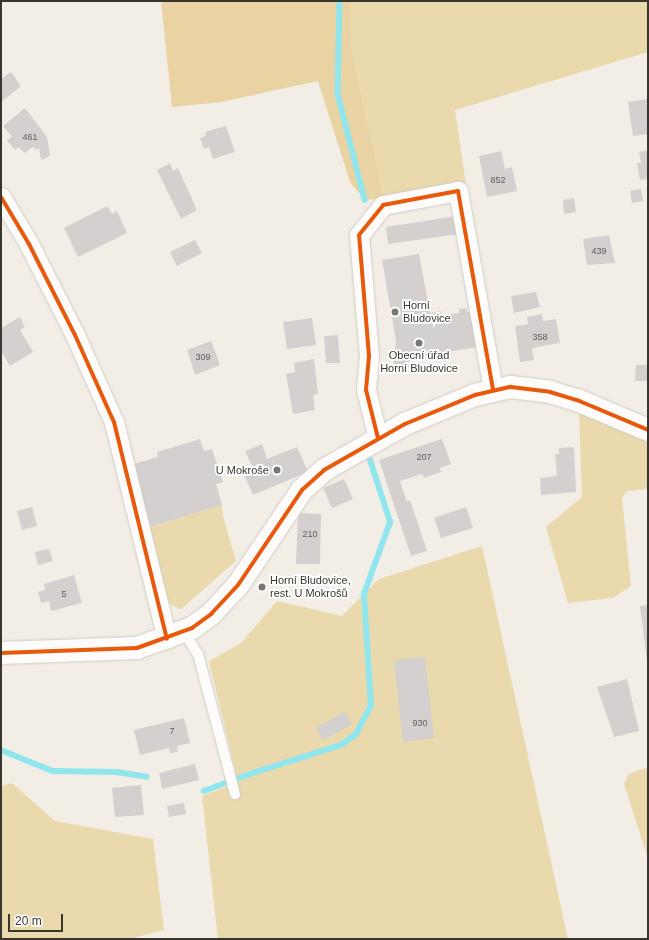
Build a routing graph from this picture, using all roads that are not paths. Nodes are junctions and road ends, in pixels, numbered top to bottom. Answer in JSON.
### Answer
{"nodes":[{"id":1,"x":1,"y":197,"type":"edge"},
{"id":2,"x":493,"y":389,"type":"junction"},
{"id":3,"x":648,"y":430,"type":"edge"},
{"id":4,"x":378,"y":438,"type":"junction"},
{"id":5,"x":176,"y":635,"type":"junction"},
{"id":6,"x":1,"y":653,"type":"edge"},
{"id":7,"x":234,"y":790,"type":"dead end"}],
"edges":[{"from":1,"to":5,"type":"street"},
{"from":2,"to":3,"type":"street"},
{"from":2,"to":4,"type":"street"},
{"from":2,"to":4,"type":"street"},
{"from":4,"to":5,"type":"street"},
{"from":5,"to":6,"type":"street"},
{"from":5,"to":7,"type":"lane"}]}
